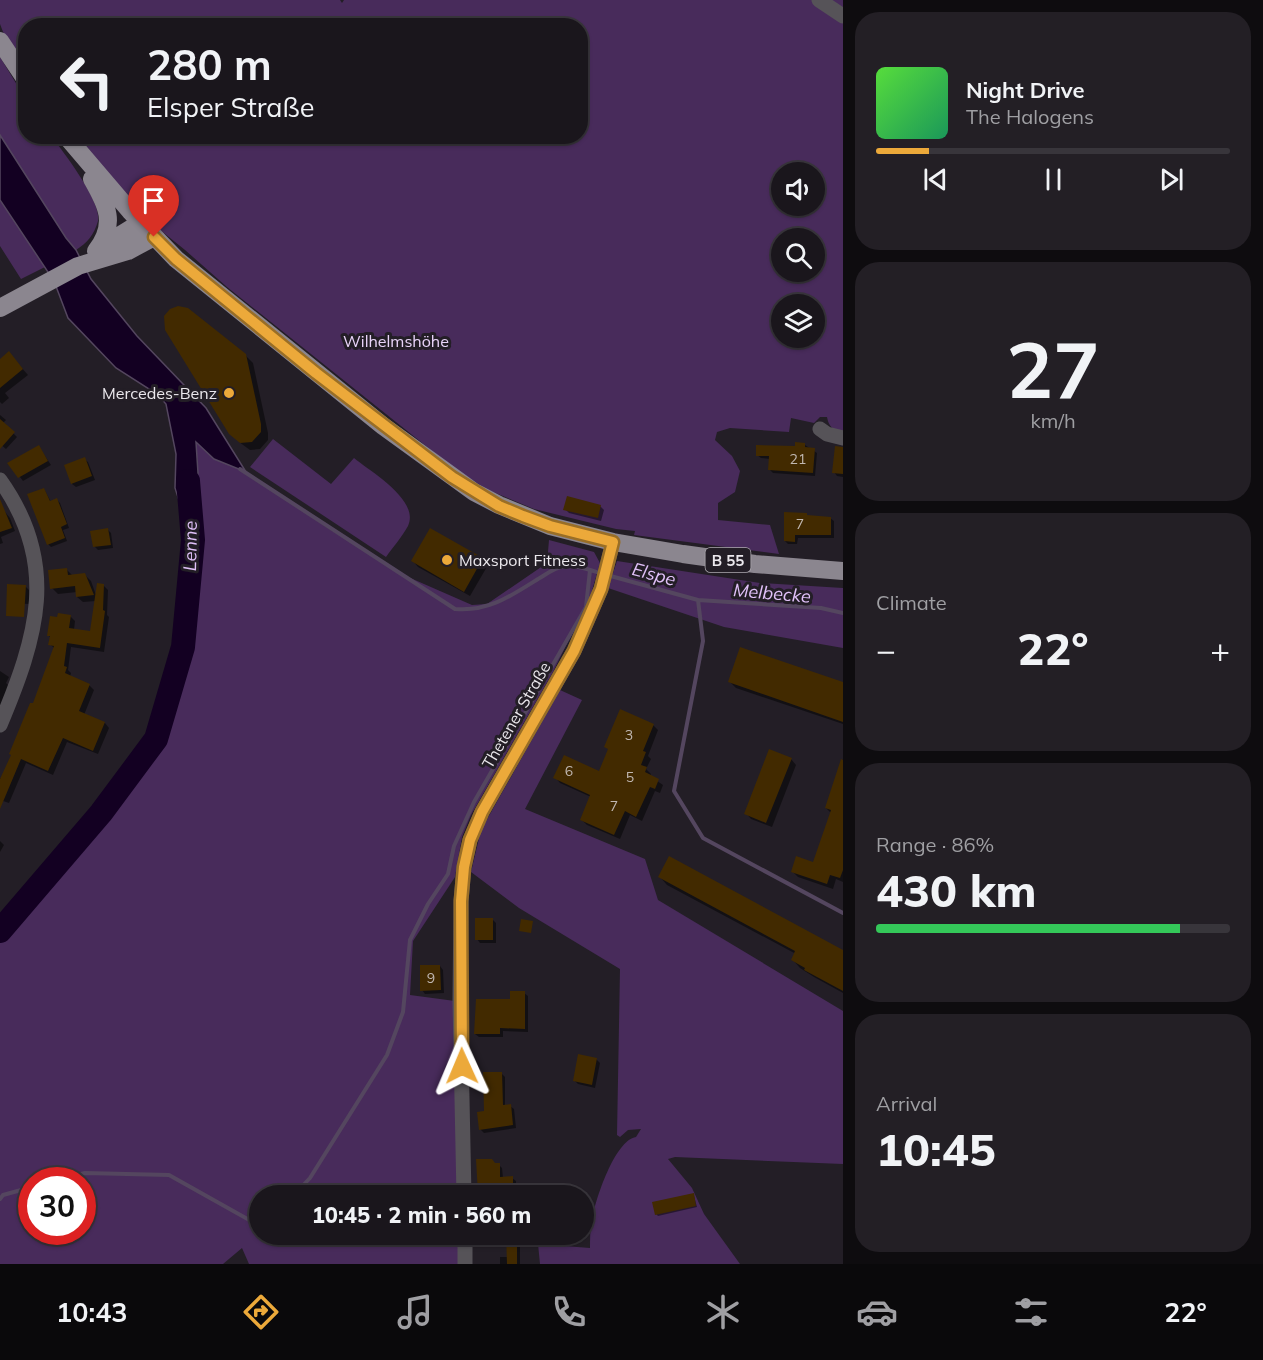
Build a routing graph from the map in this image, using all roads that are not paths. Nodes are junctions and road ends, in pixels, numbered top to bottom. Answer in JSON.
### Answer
{"nodes":[{"id":1,"x":819,"y":0,"type":"edge"},
{"id":2,"x":843,"y":16,"type":"edge"},
{"id":3,"x":0,"y":40,"type":"edge"},
{"id":4,"x":18,"y":68,"type":"edge"},
{"id":5,"x":72,"y":144,"type":"edge"},
{"id":6,"x":78,"y":151,"type":"junction"},
{"id":7,"x":154,"y":237,"type":"junction"},
{"id":8,"x":123,"y":244,"type":"junction"},
{"id":9,"x":96,"y":251,"type":"junction"},
{"id":10,"x":78,"y":266,"type":"junction"},
{"id":11,"x":0,"y":308,"type":"edge"},
{"id":12,"x":820,"y":429,"type":"dead end"},
{"id":13,"x":843,"y":438,"type":"edge"},
{"id":14,"x":0,"y":480,"type":"edge"},
{"id":15,"x":613,"y":542,"type":"junction"},
{"id":16,"x":843,"y":571,"type":"edge"},
{"id":17,"x":1,"y":722,"type":"edge"},
{"id":18,"x":464,"y":1185,"type":"edge"},
{"id":19,"x":465,"y":1245,"type":"edge"},
{"id":20,"x":465,"y":1264,"type":"edge"}],
"edges":[{"from":1,"to":2,"type":"street"},
{"from":3,"to":4,"type":"main road"},
{"from":5,"to":6,"type":"main road"},
{"from":6,"to":7,"type":"main road"},
{"from":6,"to":9,"type":"main road"},
{"from":7,"to":8,"type":"main road"},
{"from":7,"to":15,"type":"main road","number":"B 55"},
{"from":8,"to":9,"type":"main road"},
{"from":8,"to":10,"type":"main road"},
{"from":9,"to":10,"type":"main road"},
{"from":10,"to":11,"type":"main road"},
{"from":12,"to":13,"type":"street"},
{"from":14,"to":17,"type":"street"},
{"from":15,"to":16,"type":"main road","number":"B 55"},
{"from":15,"to":18,"type":"street","name":"Thetener Straße"},
{"from":19,"to":20,"type":"street"}]}
